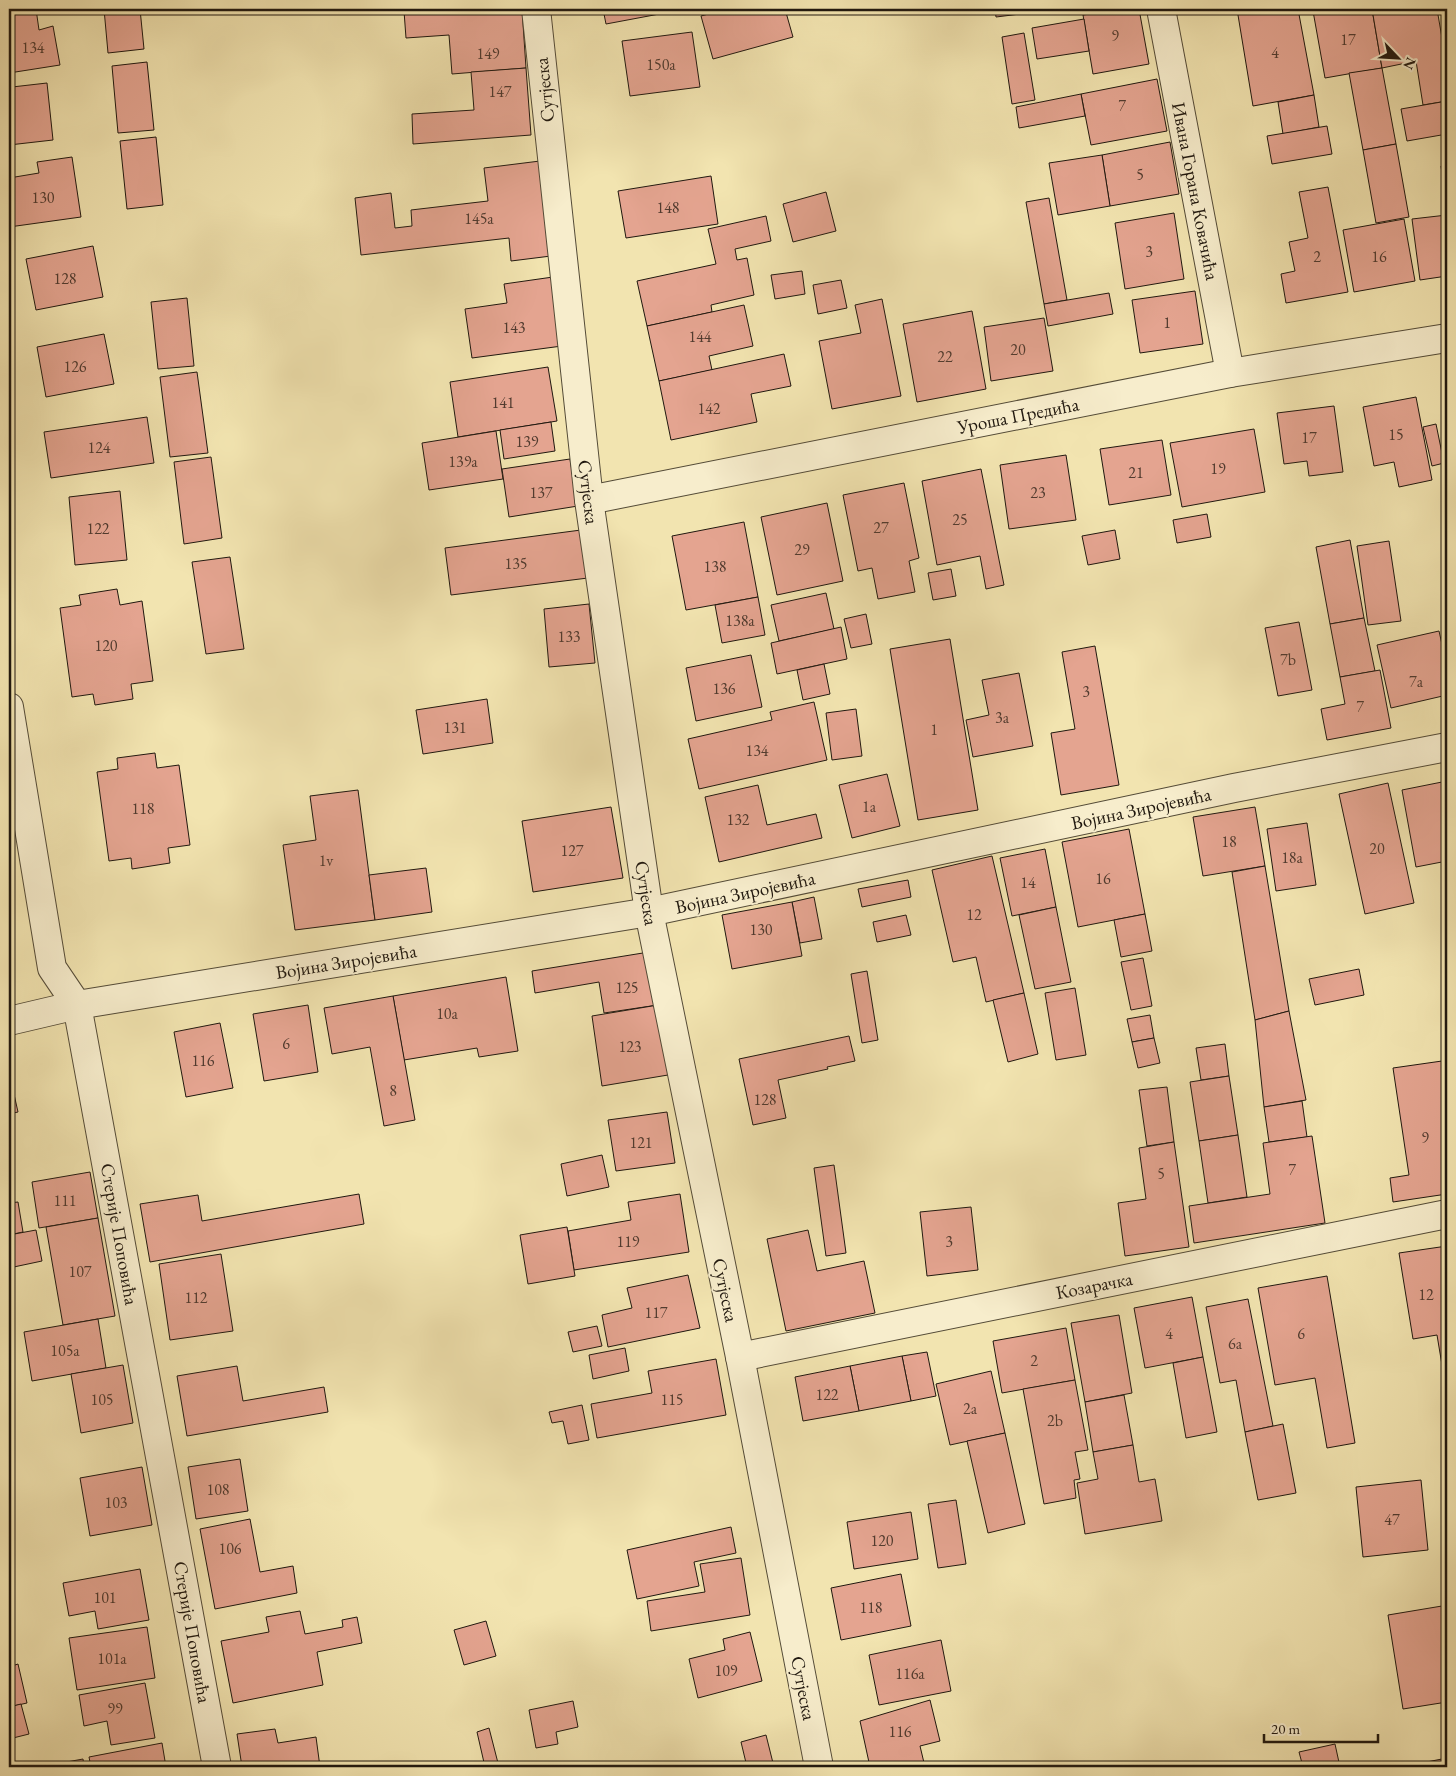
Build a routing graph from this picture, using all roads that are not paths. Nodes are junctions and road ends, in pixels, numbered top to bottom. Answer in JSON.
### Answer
{"nodes":[{"id":1,"x":536,"y":9,"type":"edge"},
{"id":2,"x":1161,"y":9,"type":"edge"},
{"id":3,"x":1447,"y":338,"type":"edge"},
{"id":4,"x":1230,"y":373,"type":"junction"},
{"id":5,"x":590,"y":500,"type":"junction"},
{"id":6,"x":9,"y":707,"type":"edge"},
{"id":7,"x":1447,"y":747,"type":"edge"},
{"id":8,"x":649,"y":912,"type":"junction"},
{"id":9,"x":77,"y":1005,"type":"junction"},
{"id":10,"x":9,"y":1021,"type":"edge"},
{"id":11,"x":1447,"y":1214,"type":"edge"},
{"id":12,"x":740,"y":1357,"type":"junction"},
{"id":13,"x":218,"y":1767,"type":"edge"},
{"id":14,"x":819,"y":1767,"type":"edge"}],
"edges":[{"from":1,"to":5,"type":"street","name":"Сутјеска"},
{"from":2,"to":4,"type":"street","name":"Ивана Горана Ковачића"},
{"from":3,"to":4,"type":"street","name":"Уроша Предића"},
{"from":4,"to":5,"type":"street","name":"Уроша Предића"},
{"from":5,"to":8,"type":"street","name":"Сутјеска"},
{"from":6,"to":9,"type":"street","name":"Стерије Поповића"},
{"from":7,"to":8,"type":"street","name":"Војина Зиројевића"},
{"from":8,"to":9,"type":"street","name":"Војина Зиројевића"},
{"from":8,"to":12,"type":"street","name":"Сутјеска"},
{"from":9,"to":10,"type":"street","name":"Војина Зиројевића"},
{"from":9,"to":13,"type":"street","name":"Стерије Поповића"},
{"from":11,"to":12,"type":"street","name":"Козарачка"},
{"from":12,"to":14,"type":"street","name":"Сутјеска"}]}
